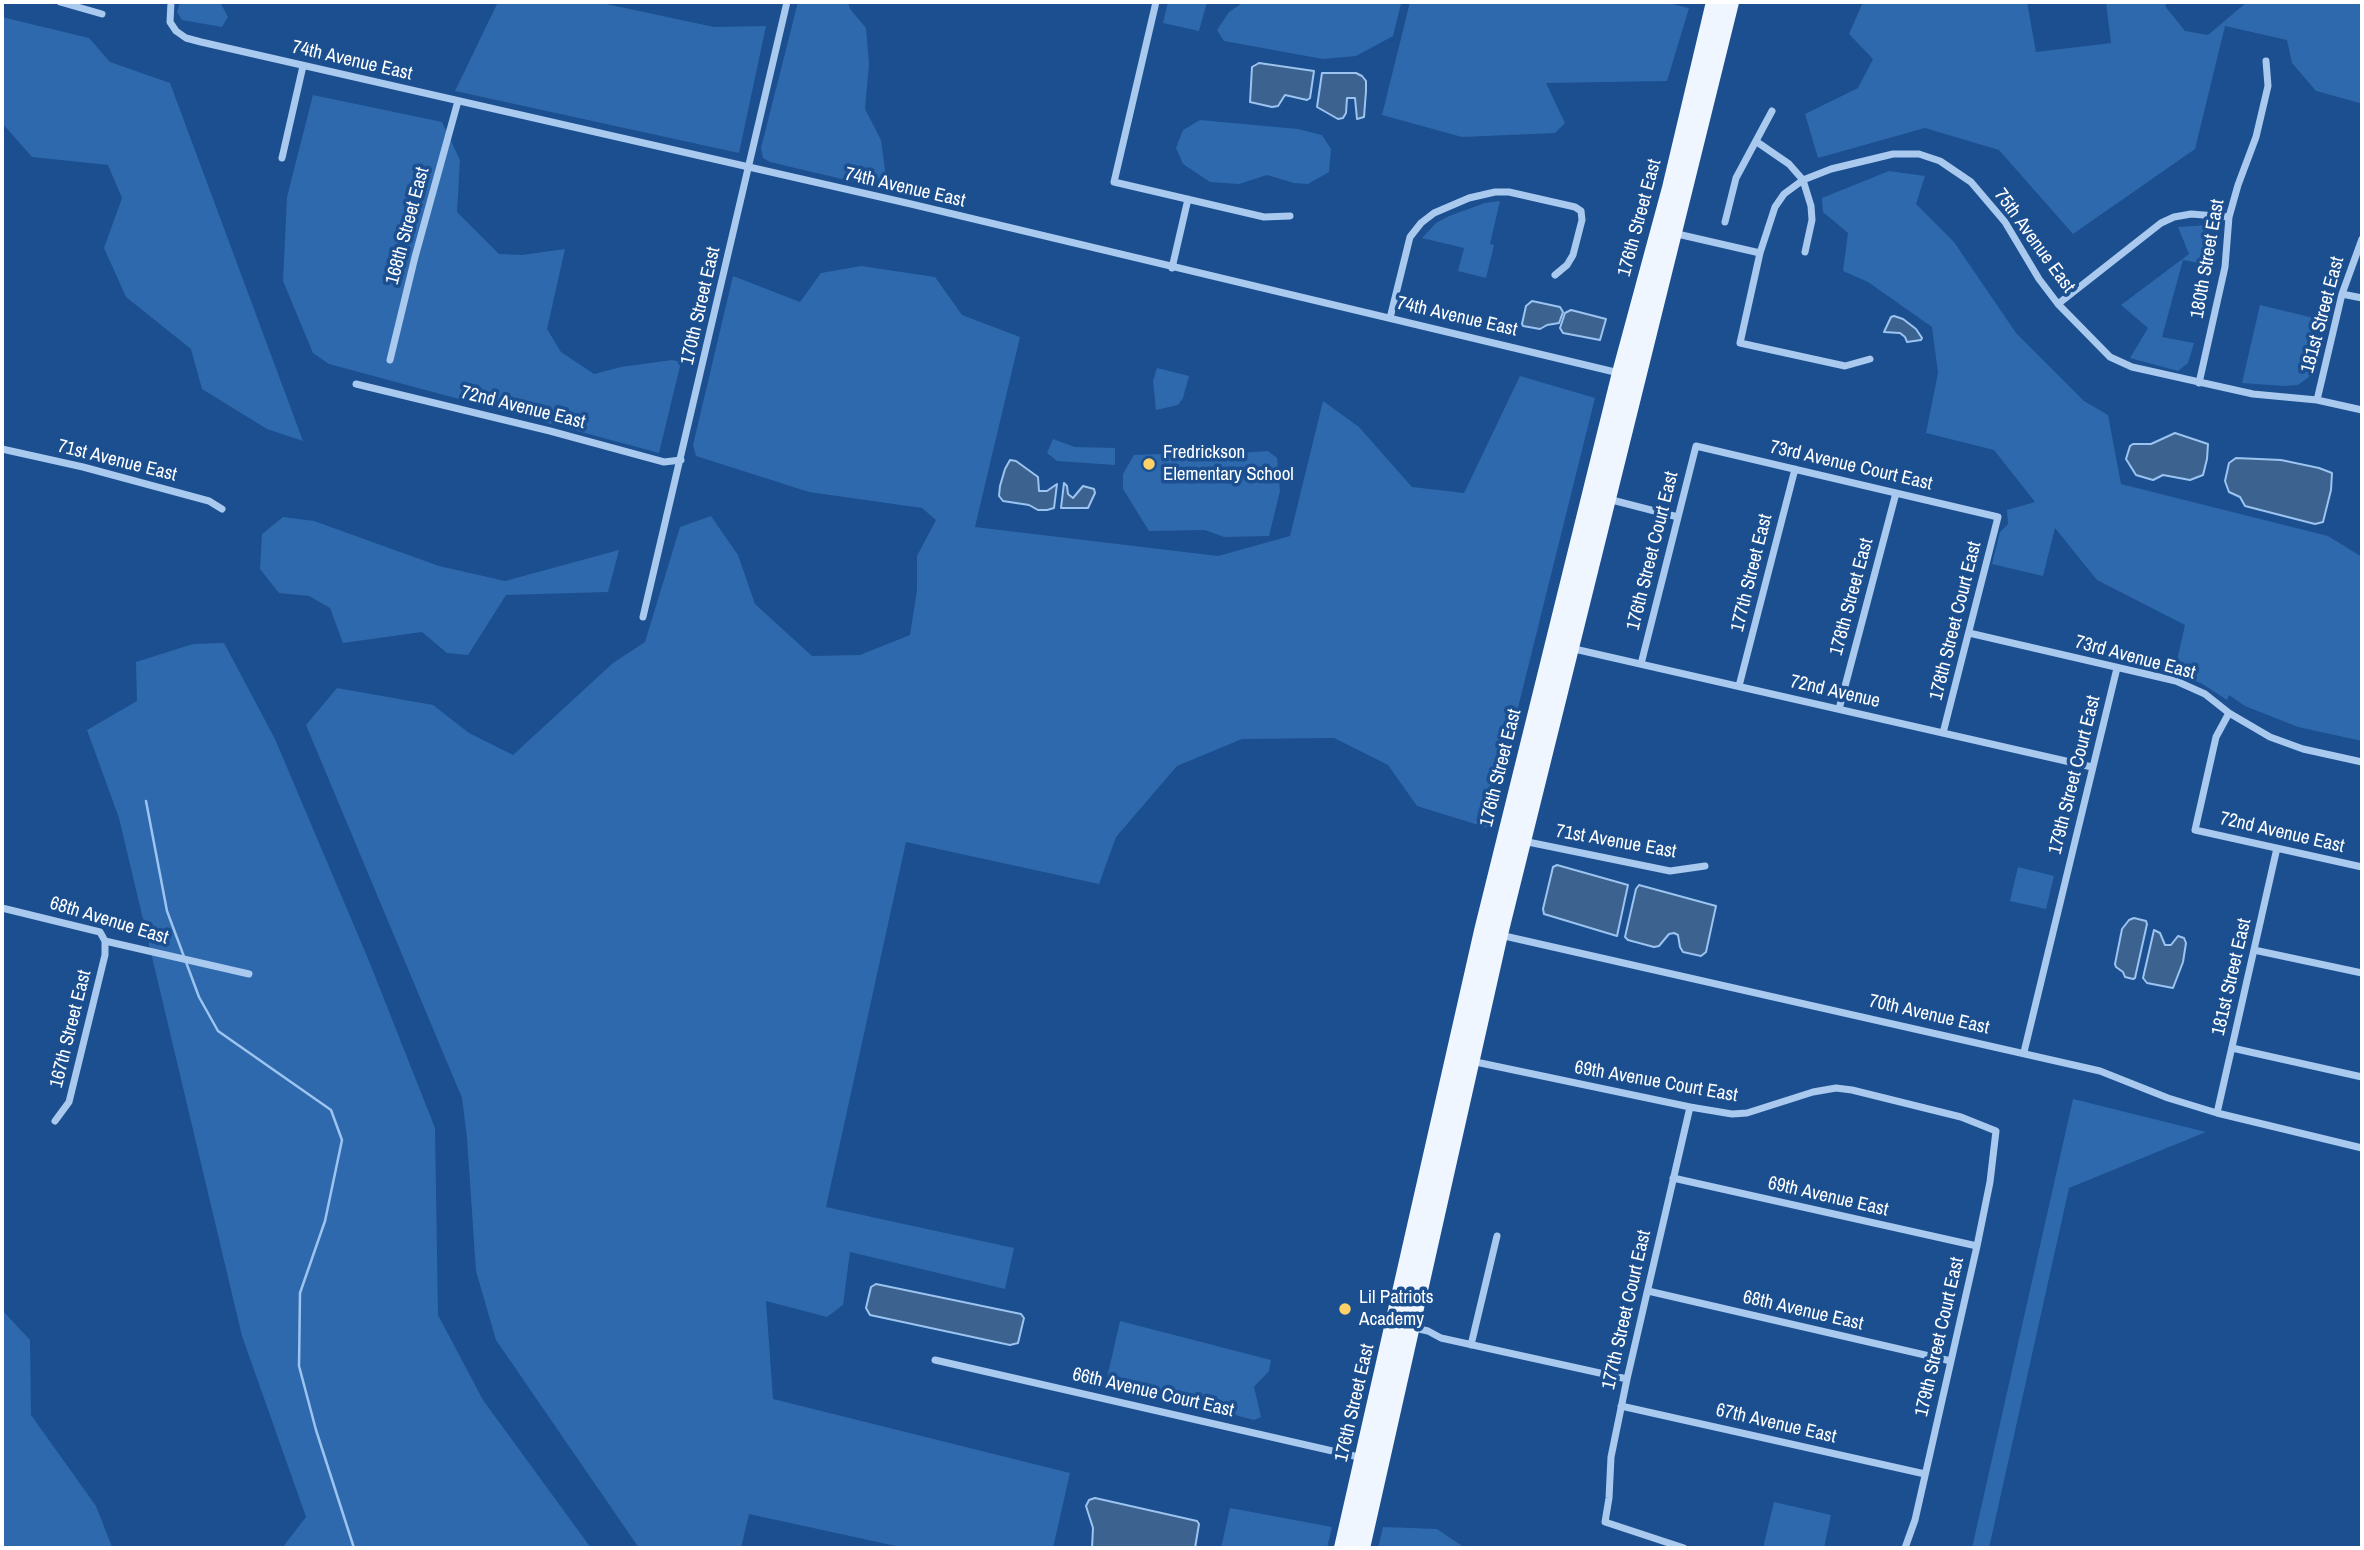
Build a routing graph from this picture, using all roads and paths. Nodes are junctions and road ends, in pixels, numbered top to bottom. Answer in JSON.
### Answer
{"nodes":[{"id":1,"x":60,"y":2,"type":"edge"},
{"id":2,"x":171,"y":2,"type":"edge"},
{"id":3,"x":787,"y":2,"type":"edge"},
{"id":4,"x":1156,"y":2,"type":"edge"},
{"id":5,"x":1714,"y":2,"type":"edge"},
{"id":6,"x":1730,"y":2,"type":"edge"},
{"id":7,"x":102,"y":14,"type":"dead end"},
{"id":8,"x":2266,"y":61,"type":"dead end"},
{"id":9,"x":303,"y":66,"type":"junction"},
{"id":10,"x":457,"y":101,"type":"junction"},
{"id":11,"x":1772,"y":111,"type":"dead end"},
{"id":12,"x":1757,"y":142,"type":"junction"},
{"id":13,"x":282,"y":158,"type":"dead end"},
{"id":14,"x":749,"y":168,"type":"junction"},
{"id":15,"x":1803,"y":180,"type":"junction"},
{"id":16,"x":1671,"y":188,"type":"junction"},
{"id":17,"x":1188,"y":200,"type":"junction"},
{"id":18,"x":1290,"y":216,"type":"dead end"},
{"id":19,"x":2229,"y":217,"type":"junction"},
{"id":20,"x":1725,"y":222,"type":"dead end"},
{"id":21,"x":1673,"y":233,"type":"junction"},
{"id":22,"x":2362,"y":239,"type":"edge"},
{"id":23,"x":1805,"y":252,"type":"dead end"},
{"id":24,"x":1760,"y":253,"type":"junction"},
{"id":25,"x":1172,"y":268,"type":"junction"},
{"id":26,"x":1555,"y":275,"type":"dead end"},
{"id":27,"x":2342,"y":294,"type":"junction"},
{"id":28,"x":2362,"y":298,"type":"edge"},
{"id":29,"x":2058,"y":304,"type":"junction"},
{"id":30,"x":1390,"y":318,"type":"junction"},
{"id":31,"x":390,"y":359,"type":"dead end"},
{"id":32,"x":1870,"y":359,"type":"dead end"},
{"id":33,"x":1629,"y":375,"type":"junction"},
{"id":34,"x":2199,"y":383,"type":"junction"},
{"id":35,"x":356,"y":384,"type":"dead end"},
{"id":36,"x":2317,"y":400,"type":"junction"},
{"id":37,"x":2362,"y":410,"type":"edge"},
{"id":38,"x":1696,"y":446,"type":"joint"},
{"id":39,"x":2,"y":449,"type":"edge"},
{"id":40,"x":681,"y":460,"type":"junction"},
{"id":41,"x":1795,"y":469,"type":"junction"},
{"id":42,"x":1896,"y":493,"type":"junction"},
{"id":43,"x":1607,"y":499,"type":"junction"},
{"id":44,"x":222,"y":509,"type":"dead end"},
{"id":45,"x":1678,"y":517,"type":"junction"},
{"id":46,"x":1998,"y":517,"type":"joint"},
{"id":47,"x":643,"y":617,"type":"dead end"},
{"id":48,"x":1969,"y":633,"type":"junction"},
{"id":49,"x":1570,"y":648,"type":"junction"},
{"id":50,"x":1641,"y":664,"type":"junction"},
{"id":51,"x":2117,"y":668,"type":"junction"},
{"id":52,"x":1739,"y":686,"type":"junction"},
{"id":53,"x":1839,"y":709,"type":"junction"},
{"id":54,"x":2229,"y":713,"type":"junction"},
{"id":55,"x":1943,"y":733,"type":"junction"},
{"id":56,"x":2362,"y":762,"type":"edge"},
{"id":57,"x":2092,"y":767,"type":"junction"},
{"id":58,"x":1522,"y":841,"type":"junction"},
{"id":59,"x":2277,"y":848,"type":"junction"},
{"id":60,"x":1705,"y":866,"type":"dead end"},
{"id":61,"x":2362,"y":867,"type":"edge"},
{"id":62,"x":2,"y":908,"type":"edge"},
{"id":63,"x":1491,"y":932,"type":"junction"},
{"id":64,"x":105,"y":941,"type":"junction"},
{"id":65,"x":2254,"y":950,"type":"junction"},
{"id":66,"x":2362,"y":973,"type":"edge"},
{"id":67,"x":249,"y":974,"type":"dead end"},
{"id":68,"x":2232,"y":1048,"type":"junction"},
{"id":69,"x":2024,"y":1052,"type":"junction"},
{"id":70,"x":1471,"y":1060,"type":"junction"},
{"id":71,"x":2362,"y":1077,"type":"edge"},
{"id":72,"x":1690,"y":1107,"type":"junction"},
{"id":73,"x":2217,"y":1113,"type":"junction"},
{"id":74,"x":55,"y":1121,"type":"dead end"},
{"id":75,"x":1996,"y":1131,"type":"joint"},
{"id":76,"x":2362,"y":1148,"type":"edge"},
{"id":77,"x":1673,"y":1178,"type":"junction"},
{"id":78,"x":1497,"y":1236,"type":"dead end"},
{"id":79,"x":1977,"y":1246,"type":"junction"},
{"id":80,"x":1648,"y":1291,"type":"junction"},
{"id":81,"x":1410,"y":1327,"type":"junction"},
{"id":82,"x":1471,"y":1345,"type":"junction"},
{"id":83,"x":935,"y":1360,"type":"dead end"},
{"id":84,"x":1951,"y":1361,"type":"junction"},
{"id":85,"x":1627,"y":1379,"type":"junction"},
{"id":86,"x":1621,"y":1406,"type":"junction"},
{"id":87,"x":1363,"y":1459,"type":"junction"},
{"id":88,"x":1925,"y":1474,"type":"junction"},
{"id":89,"x":1348,"y":1525,"type":"junction"},
{"id":90,"x":1343,"y":1548,"type":"edge"},
{"id":91,"x":1349,"y":1548,"type":"edge"},
{"id":92,"x":1361,"y":1548,"type":"edge"},
{"id":93,"x":1684,"y":1548,"type":"edge"},
{"id":94,"x":1905,"y":1548,"type":"edge"}],
"edges":[{"from":1,"to":7,"type":"street"},
{"from":2,"to":9,"type":"street","name":"74th Avenue East"},
{"from":3,"to":14,"type":"street","name":"170th Street East"},
{"from":4,"to":17,"type":"street"},
{"from":5,"to":16,"type":"main road","name":"176th Street East"},
{"from":6,"to":21,"type":"main road","name":"176th Street East"},
{"from":8,"to":19,"type":"street","name":"180th Street East"},
{"from":9,"to":10,"type":"street","name":"74th Avenue East"},
{"from":9,"to":13,"type":"street"},
{"from":10,"to":14,"type":"street","name":"74th Avenue East"},
{"from":10,"to":31,"type":"street","name":"168th Street East"},
{"from":11,"to":12,"type":"street"},
{"from":12,"to":15,"type":"street"},
{"from":12,"to":20,"type":"street"},
{"from":14,"to":25,"type":"street","name":"74th Avenue East"},
{"from":14,"to":40,"type":"street","name":"170th Street East"},
{"from":15,"to":23,"type":"street"},
{"from":15,"to":24,"type":"street","name":"75th Avenue East"},
{"from":15,"to":29,"type":"street","name":"75th Avenue East"},
{"from":16,"to":21,"type":"main road"},
{"from":16,"to":33,"type":"main road","name":"176th Street East"},
{"from":17,"to":18,"type":"street"},
{"from":17,"to":25,"type":"street"},
{"from":19,"to":29,"type":"street"},
{"from":19,"to":34,"type":"street","name":"180th Street East"},
{"from":21,"to":24,"type":"street"},
{"from":21,"to":33,"type":"main road","name":"176th Street East"},
{"from":22,"to":27,"type":"street","name":"181st Street East"},
{"from":24,"to":32,"type":"street","name":"75th Avenue East"},
{"from":25,"to":30,"type":"street","name":"74th Avenue East"},
{"from":26,"to":30,"type":"street"},
{"from":27,"to":28,"type":"street"},
{"from":27,"to":36,"type":"street","name":"181st Street East"},
{"from":29,"to":34,"type":"street","name":"75th Avenue East"},
{"from":30,"to":33,"type":"street","name":"74th Avenue East"},
{"from":33,"to":43,"type":"main road","name":"176th Street East"},
{"from":33,"to":63,"type":"main road","name":"176th Street East"},
{"from":34,"to":36,"type":"street","name":"75th Avenue East"},
{"from":35,"to":40,"type":"street","name":"72nd Avenue East"},
{"from":36,"to":37,"type":"street","name":"75th Avenue East"},
{"from":38,"to":41,"type":"street","name":"73rd Avenue Court East"},
{"from":38,"to":45,"type":"street","name":"176th Street Court East"},
{"from":39,"to":44,"type":"street","name":"71st Avenue East"},
{"from":40,"to":47,"type":"street","name":"170th Street East"},
{"from":41,"to":42,"type":"street","name":"73rd Avenue Court East"},
{"from":41,"to":52,"type":"street","name":"177th Street East"},
{"from":42,"to":46,"type":"street","name":"73rd Avenue Court East"},
{"from":42,"to":53,"type":"street","name":"178th Street East"},
{"from":43,"to":45,"type":"street"},
{"from":43,"to":49,"type":"main road","name":"176th Street East"},
{"from":45,"to":50,"type":"street","name":"176th Street Court East"},
{"from":46,"to":48,"type":"street","name":"178th Street Court East"},
{"from":48,"to":51,"type":"street","name":"73rd Avenue East"},
{"from":48,"to":55,"type":"street","name":"178th Street Court East"},
{"from":49,"to":50,"type":"street","name":"72nd Avenue"},
{"from":49,"to":58,"type":"main road","name":"176th Street East"},
{"from":50,"to":52,"type":"street","name":"72nd Avenue"},
{"from":51,"to":54,"type":"street","name":"73rd Avenue East"},
{"from":51,"to":57,"type":"street","name":"179th Street Court East"},
{"from":52,"to":53,"type":"street","name":"72nd Avenue"},
{"from":53,"to":55,"type":"street","name":"72nd Avenue"},
{"from":54,"to":56,"type":"street","name":"73rd Avenue East"},
{"from":54,"to":59,"type":"street","name":"72nd Avenue East"},
{"from":55,"to":57,"type":"street","name":"72nd Avenue"},
{"from":57,"to":69,"type":"street","name":"179th Street Court East"},
{"from":58,"to":60,"type":"street","name":"71st Avenue East"},
{"from":58,"to":63,"type":"main road","name":"176th Street East"},
{"from":59,"to":61,"type":"street","name":"72nd Avenue East"},
{"from":59,"to":65,"type":"street","name":"181st Street East"},
{"from":62,"to":64,"type":"street","name":"68th Avenue East"},
{"from":63,"to":69,"type":"street","name":"70th Avenue East"},
{"from":63,"to":70,"type":"main road","name":"176th Street East"},
{"from":63,"to":87,"type":"main road","name":"176th Street East"},
{"from":64,"to":67,"type":"street","name":"68th Avenue East"},
{"from":64,"to":74,"type":"street","name":"167th Street East"},
{"from":65,"to":66,"type":"street"},
{"from":65,"to":68,"type":"street","name":"181st Street East"},
{"from":68,"to":71,"type":"street"},
{"from":68,"to":73,"type":"street","name":"181st Street East"},
{"from":69,"to":73,"type":"street","name":"70th Avenue East"},
{"from":70,"to":72,"type":"street","name":"69th Avenue Court East"},
{"from":70,"to":81,"type":"main road","name":"176th Street East"},
{"from":72,"to":75,"type":"street","name":"69th Avenue Court East"},
{"from":72,"to":77,"type":"street","name":"177th Street Court East"},
{"from":73,"to":76,"type":"street","name":"70th Avenue East"},
{"from":75,"to":79,"type":"street","name":"179th Street Court East"},
{"from":77,"to":79,"type":"street","name":"69th Avenue East"},
{"from":77,"to":80,"type":"street","name":"177th Street Court East"},
{"from":78,"to":82,"type":"street"},
{"from":79,"to":84,"type":"street","name":"179th Street Court East"},
{"from":80,"to":84,"type":"street","name":"68th Avenue East"},
{"from":80,"to":85,"type":"street","name":"177th Street Court East"},
{"from":81,"to":82,"type":"street"},
{"from":81,"to":92,"type":"main road","name":"176th Street East"},
{"from":82,"to":85,"type":"street"},
{"from":83,"to":87,"type":"street","name":"66th Avenue Court East"},
{"from":84,"to":88,"type":"street","name":"179th Street Court East"},
{"from":85,"to":86,"type":"street","name":"177th Street Court East"},
{"from":86,"to":88,"type":"street","name":"67th Avenue East"},
{"from":86,"to":93,"type":"street","name":"177th Street Court East"},
{"from":87,"to":89,"type":"main road","name":"176th Street East"},
{"from":88,"to":94,"type":"street","name":"179th Street Court East"},
{"from":89,"to":90,"type":"main road","name":"176th Street East"},
{"from":89,"to":91,"type":"main road"}]}
